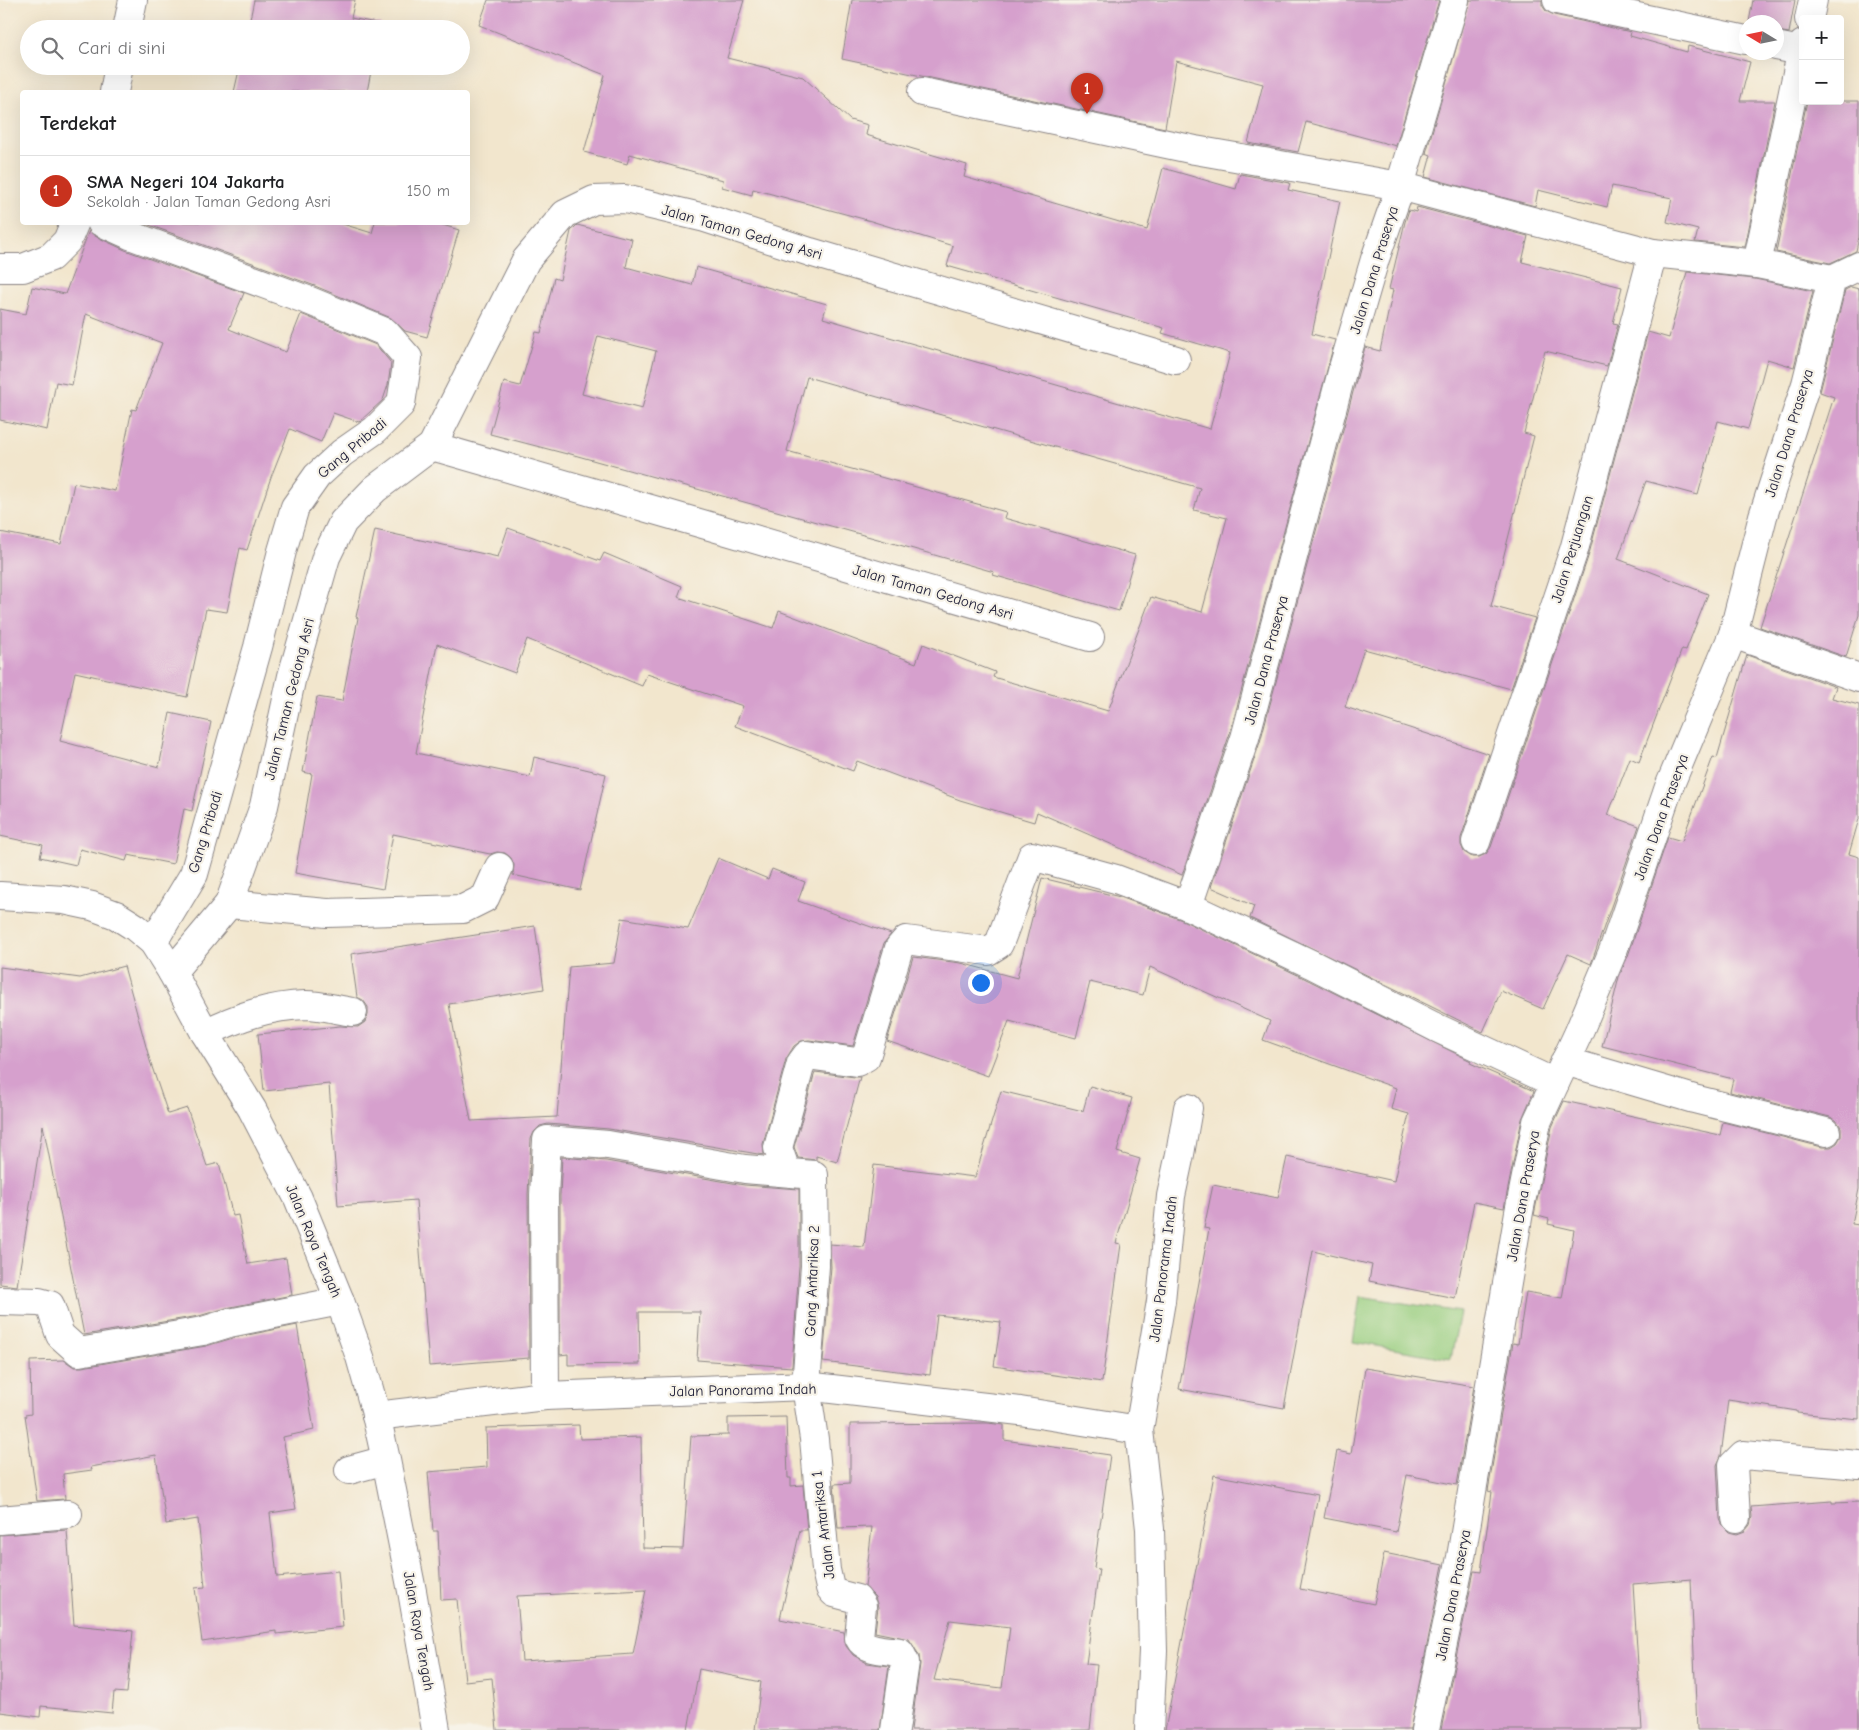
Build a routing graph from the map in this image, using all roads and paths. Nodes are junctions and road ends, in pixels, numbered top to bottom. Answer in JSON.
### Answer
{"nodes":[{"id":1,"x":134,"y":0,"type":"edge"},
{"id":2,"x":1456,"y":0,"type":"edge"},
{"id":3,"x":1557,"y":0,"type":"edge"},
{"id":4,"x":1813,"y":0,"type":"edge"},
{"id":5,"x":1810,"y":15,"type":"edge"},
{"id":6,"x":130,"y":20,"type":"edge"},
{"id":7,"x":1739,"y":39,"type":"edge"},
{"id":8,"x":1793,"y":47,"type":"edge"},
{"id":9,"x":117,"y":75,"type":"edge"},
{"id":10,"x":114,"y":90,"type":"edge"},
{"id":11,"x":922,"y":92,"type":"dead end"},
{"id":12,"x":1400,"y":186,"type":"junction"},
{"id":13,"x":74,"y":225,"type":"edge"},
{"id":14,"x":108,"y":225,"type":"edge"},
{"id":15,"x":1653,"y":252,"type":"junction"},
{"id":16,"x":1757,"y":264,"type":"junction"},
{"id":17,"x":1859,"y":266,"type":"edge"},
{"id":18,"x":0,"y":268,"type":"edge"},
{"id":19,"x":1832,"y":279,"type":"junction"},
{"id":20,"x":1176,"y":360,"type":"dead end"},
{"id":21,"x":432,"y":446,"type":"junction"},
{"id":22,"x":1733,"y":634,"type":"junction"},
{"id":23,"x":1090,"y":637,"type":"dead end"},
{"id":24,"x":1859,"y":678,"type":"edge"},
{"id":25,"x":1476,"y":842,"type":"dead end"},
{"id":26,"x":499,"y":867,"type":"dead end"},
{"id":27,"x":0,"y":896,"type":"edge"},
{"id":28,"x":229,"y":904,"type":"junction"},
{"id":29,"x":1188,"y":906,"type":"junction"},
{"id":30,"x":153,"y":942,"type":"junction"},
{"id":31,"x":172,"y":972,"type":"junction"},
{"id":32,"x":353,"y":1012,"type":"dead end"},
{"id":33,"x":205,"y":1032,"type":"junction"},
{"id":34,"x":1560,"y":1072,"type":"junction"},
{"id":35,"x":1188,"y":1108,"type":"dead end"},
{"id":36,"x":1826,"y":1132,"type":"dead end"},
{"id":37,"x":782,"y":1172,"type":"junction"},
{"id":38,"x":0,"y":1301,"type":"edge"},
{"id":39,"x":340,"y":1301,"type":"junction"},
{"id":40,"x":806,"y":1386,"type":"junction"},
{"id":41,"x":545,"y":1396,"type":"junction"},
{"id":42,"x":376,"y":1416,"type":"junction"},
{"id":43,"x":1139,"y":1430,"type":"junction"},
{"id":44,"x":386,"y":1460,"type":"junction"},
{"id":45,"x":1859,"y":1465,"type":"edge"},
{"id":46,"x":349,"y":1470,"type":"dead end"},
{"id":47,"x":68,"y":1514,"type":"dead end"},
{"id":48,"x":1736,"y":1518,"type":"dead end"},
{"id":49,"x":0,"y":1520,"type":"edge"},
{"id":50,"x":436,"y":1730,"type":"edge"},
{"id":51,"x":895,"y":1730,"type":"edge"},
{"id":52,"x":1149,"y":1730,"type":"edge"},
{"id":53,"x":1425,"y":1730,"type":"edge"}],
"edges":[{"from":1,"to":6,"type":"street"},
{"from":2,"to":12,"type":"street"},
{"from":3,"to":7,"type":"street"},
{"from":4,"to":5,"type":"street"},
{"from":8,"to":16,"type":"street"},
{"from":9,"to":10,"type":"street"},
{"from":11,"to":12,"type":"street"},
{"from":12,"to":15,"type":"street","name":"Jalan Dana Praserya"},
{"from":12,"to":29,"type":"street","name":"Jalan Dana Praserya"},
{"from":13,"to":18,"type":"street"},
{"from":14,"to":30,"type":"street","name":"Gang Pribadi"},
{"from":15,"to":16,"type":"street","name":"Jalan Dana Praserya"},
{"from":15,"to":25,"type":"street","name":"Jalan Perjuangan"},
{"from":16,"to":19,"type":"street","name":"Jalan Dana Praserya"},
{"from":17,"to":19,"type":"street"},
{"from":19,"to":22,"type":"street","name":"Jalan Dana Praserya"},
{"from":20,"to":21,"type":"street","name":"Jalan Taman Gedong Asri"},
{"from":21,"to":23,"type":"street","name":"Jalan Taman Gedong Asri"},
{"from":21,"to":28,"type":"street","name":"Jalan Taman Gedong Asri"},
{"from":22,"to":24,"type":"street"},
{"from":22,"to":34,"type":"street","name":"Jalan Dana Praserya"},
{"from":26,"to":28,"type":"street"},
{"from":27,"to":30,"type":"street","name":"Jalan Raya Tengah"},
{"from":28,"to":31,"type":"street","name":"Jalan Taman Gedong Asri"},
{"from":29,"to":34,"type":"street"},
{"from":29,"to":37,"type":"street"},
{"from":30,"to":31,"type":"street","name":"Jalan Raya Tengah"},
{"from":31,"to":33,"type":"street","name":"Jalan Raya Tengah"},
{"from":32,"to":33,"type":"street"},
{"from":33,"to":39,"type":"street","name":"Jalan Raya Tengah"},
{"from":34,"to":36,"type":"street"},
{"from":34,"to":53,"type":"street","name":"Jalan Dana Praserya"},
{"from":35,"to":43,"type":"street","name":"Jalan Panorama Indah"},
{"from":37,"to":40,"type":"street","name":"Gang Antariksa 2"},
{"from":37,"to":41,"type":"street"},
{"from":38,"to":39,"type":"street"},
{"from":39,"to":42,"type":"street","name":"Jalan Raya Tengah"},
{"from":40,"to":41,"type":"street","name":"Jalan Panorama Indah"},
{"from":40,"to":43,"type":"street","name":"Jalan Panorama Indah"},
{"from":40,"to":51,"type":"street","name":"Jalan Antariksa 1"},
{"from":41,"to":42,"type":"street","name":"Jalan Panorama Indah"},
{"from":42,"to":44,"type":"street","name":"Jalan Raya Tengah"},
{"from":43,"to":52,"type":"street","name":"Jalan Panorama Indah"},
{"from":44,"to":46,"type":"street"},
{"from":44,"to":50,"type":"street","name":"Jalan Raya Tengah"},
{"from":45,"to":48,"type":"street"},
{"from":47,"to":49,"type":"street"}]}
